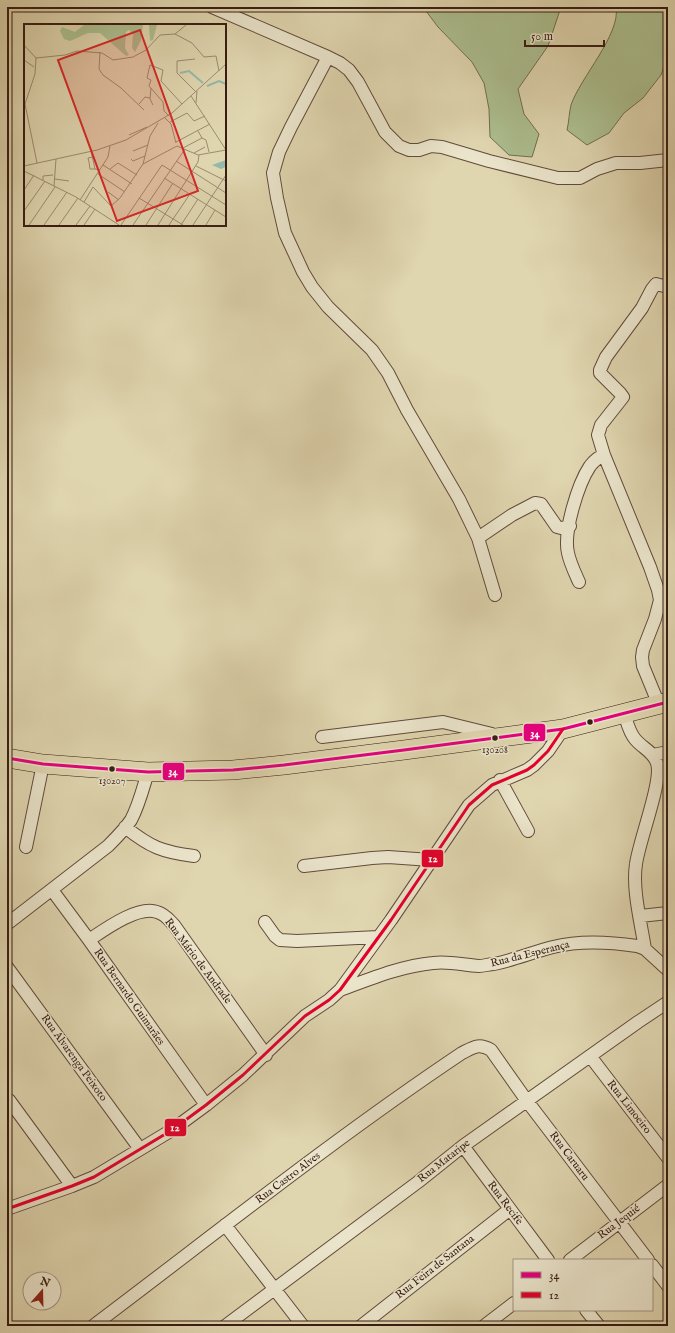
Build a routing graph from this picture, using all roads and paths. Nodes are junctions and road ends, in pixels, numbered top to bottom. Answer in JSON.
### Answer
{"nodes":[{"id":1,"x":212,"y":7,"type":"edge"},
{"id":2,"x":328,"y":57,"type":"junction"},
{"id":3,"x":668,"y":160,"type":"edge"},
{"id":4,"x":668,"y":287,"type":"edge"},
{"id":5,"x":604,"y":455,"type":"junction"},
{"id":6,"x":570,"y":526,"type":"junction"},
{"id":7,"x":478,"y":538,"type":"junction"},
{"id":8,"x":579,"y":582,"type":"dead end"},
{"id":9,"x":495,"y":594,"type":"dead end"},
{"id":10,"x":664,"y":703,"type":"edge"},
{"id":11,"x":624,"y":713,"type":"junction"},
{"id":12,"x":563,"y":729,"type":"junction"},
{"id":13,"x":322,"y":737,"type":"dead end"},
{"id":14,"x":503,"y":737,"type":"junction"},
{"id":15,"x":668,"y":752,"type":"edge"},
{"id":16,"x":653,"y":755,"type":"junction"},
{"id":17,"x":7,"y":758,"type":"edge"},
{"id":18,"x":43,"y":764,"type":"junction"},
{"id":19,"x":148,"y":772,"type":"junction"},
{"id":20,"x":500,"y":780,"type":"junction"},
{"id":21,"x":125,"y":827,"type":"junction"},
{"id":22,"x":528,"y":831,"type":"dead end"},
{"id":23,"x":26,"y":847,"type":"dead end"},
{"id":24,"x":194,"y":856,"type":"dead end"},
{"id":25,"x":431,"y":860,"type":"junction"},
{"id":26,"x":304,"y":866,"type":"dead end"},
{"id":27,"x":52,"y":890,"type":"junction"},
{"id":28,"x":668,"y":913,"type":"edge"},
{"id":29,"x":640,"y":916,"type":"junction"},
{"id":30,"x":10,"y":918,"type":"edge"},
{"id":31,"x":265,"y":922,"type":"dead end"},
{"id":32,"x":378,"y":936,"type":"junction"},
{"id":33,"x":89,"y":940,"type":"junction"},
{"id":34,"x":645,"y":949,"type":"junction"},
{"id":35,"x":7,"y":967,"type":"edge"},
{"id":36,"x":668,"y":970,"type":"edge"},
{"id":37,"x":340,"y":990,"type":"junction"},
{"id":38,"x":668,"y":1002,"type":"edge"},
{"id":39,"x":491,"y":1050,"type":"joint"},
{"id":40,"x":266,"y":1055,"type":"junction"},
{"id":41,"x":590,"y":1056,"type":"junction"},
{"id":42,"x":9,"y":1100,"type":"dead end"},
{"id":43,"x":527,"y":1101,"type":"junction"},
{"id":44,"x":206,"y":1106,"type":"junction"},
{"id":45,"x":462,"y":1146,"type":"junction"},
{"id":46,"x":140,"y":1149,"type":"junction"},
{"id":47,"x":668,"y":1158,"type":"edge"},
{"id":48,"x":668,"y":1185,"type":"edge"},
{"id":49,"x":72,"y":1186,"type":"junction"},
{"id":50,"x":7,"y":1209,"type":"edge"},
{"id":51,"x":510,"y":1209,"type":"junction"},
{"id":52,"x":619,"y":1222,"type":"junction"},
{"id":53,"x":225,"y":1224,"type":"junction"},
{"id":54,"x":547,"y":1259,"type":"edge"},
{"id":55,"x":571,"y":1259,"type":"edge"},
{"id":56,"x":647,"y":1259,"type":"edge"},
{"id":57,"x":653,"y":1266,"type":"edge"},
{"id":58,"x":668,"y":1286,"type":"edge"},
{"id":59,"x":274,"y":1288,"type":"junction"},
{"id":60,"x":513,"y":1304,"type":"edge"},
{"id":61,"x":587,"y":1311,"type":"edge"},
{"id":62,"x":93,"y":1326,"type":"edge"},
{"id":63,"x":225,"y":1326,"type":"edge"},
{"id":64,"x":303,"y":1326,"type":"edge"},
{"id":65,"x":361,"y":1326,"type":"edge"},
{"id":66,"x":484,"y":1326,"type":"edge"},
{"id":67,"x":599,"y":1326,"type":"edge"}],
"edges":[{"from":1,"to":2,"type":"street"},
{"from":2,"to":3,"type":"street"},
{"from":2,"to":7,"type":"street"},
{"from":4,"to":5,"type":"street"},
{"from":5,"to":6,"type":"street"},
{"from":5,"to":10,"type":"street"},
{"from":6,"to":7,"type":"street"},
{"from":6,"to":8,"type":"street"},
{"from":7,"to":9,"type":"street"},
{"from":10,"to":11,"type":"main road"},
{"from":11,"to":12,"type":"main road"},
{"from":11,"to":16,"type":"street"},
{"from":12,"to":14,"type":"main road"},
{"from":12,"to":20,"type":"street"},
{"from":13,"to":14,"type":"street"},
{"from":14,"to":19,"type":"main road"},
{"from":15,"to":16,"type":"street"},
{"from":16,"to":29,"type":"street"},
{"from":17,"to":18,"type":"main road"},
{"from":18,"to":19,"type":"main road"},
{"from":18,"to":23,"type":"street"},
{"from":19,"to":21,"type":"street"},
{"from":20,"to":22,"type":"street"},
{"from":20,"to":25,"type":"street"},
{"from":21,"to":24,"type":"street"},
{"from":21,"to":27,"type":"street"},
{"from":25,"to":26,"type":"street"},
{"from":25,"to":32,"type":"street"},
{"from":27,"to":30,"type":"street"},
{"from":27,"to":33,"type":"street","name":"Rua Bernardo Guimarães"},
{"from":28,"to":29,"type":"street"},
{"from":29,"to":34,"type":"street"},
{"from":31,"to":32,"type":"street"},
{"from":32,"to":37,"type":"street"},
{"from":33,"to":40,"type":"street","name":"Rua Mário de Andrade"},
{"from":33,"to":44,"type":"street","name":"Rua Bernardo Guimarães"},
{"from":34,"to":36,"type":"street"},
{"from":34,"to":37,"type":"street","name":"Rua da Esperança"},
{"from":35,"to":46,"type":"street","name":"Rua Alvarenga Peixoto"},
{"from":37,"to":40,"type":"street"},
{"from":38,"to":41,"type":"street","name":"Rua Mataripe"},
{"from":39,"to":43,"type":"street","name":"Rua Caruaru"},
{"from":39,"to":53,"type":"street","name":"Rua Castro Alves"},
{"from":40,"to":44,"type":"street"},
{"from":41,"to":43,"type":"street","name":"Rua Mataripe"},
{"from":41,"to":47,"type":"street","name":"Rua Limoeiro"},
{"from":42,"to":49,"type":"street"},
{"from":43,"to":45,"type":"street","name":"Rua Mataripe"},
{"from":43,"to":52,"type":"street","name":"Rua Caruaru"},
{"from":44,"to":46,"type":"street"},
{"from":45,"to":51,"type":"street","name":"Rua Recife"},
{"from":45,"to":59,"type":"street","name":"Rua Mataripe"},
{"from":46,"to":49,"type":"street"},
{"from":48,"to":52,"type":"street","name":"Rua Jequié"},
{"from":49,"to":50,"type":"street"},
{"from":51,"to":54,"type":"street","name":"Rua Recife"},
{"from":51,"to":65,"type":"street","name":"Rua Feira de Santana"},
{"from":52,"to":55,"type":"street","name":"Rua Jequié"},
{"from":52,"to":56,"type":"street","name":"Rua Caruaru"},
{"from":53,"to":59,"type":"street"},
{"from":53,"to":62,"type":"street","name":"Rua Castro Alves"},
{"from":57,"to":58,"type":"street"},
{"from":59,"to":63,"type":"street","name":"Rua Mataripe"},
{"from":59,"to":64,"type":"street"},
{"from":60,"to":66,"type":"street"},
{"from":61,"to":67,"type":"street"}]}
